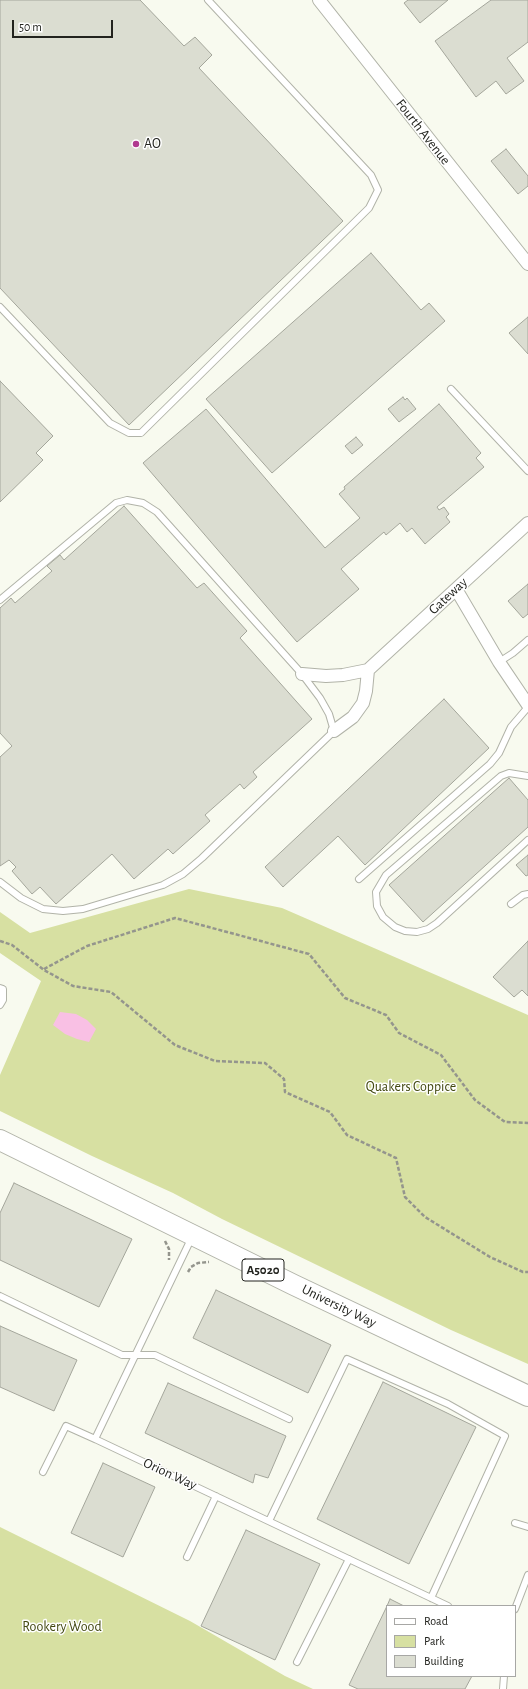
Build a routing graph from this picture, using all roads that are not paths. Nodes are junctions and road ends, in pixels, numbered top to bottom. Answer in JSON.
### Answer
{"nodes":[{"id":1,"x":208,"y":0,"type":"edge"},
{"id":2,"x":319,"y":0,"type":"edge"},
{"id":3,"x":528,"y":264,"type":"edge"},
{"id":4,"x":0,"y":307,"type":"edge"},
{"id":5,"x":451,"y":389,"type":"dead end"},
{"id":6,"x":528,"y":471,"type":"edge"},
{"id":7,"x":528,"y":523,"type":"edge"},
{"id":8,"x":456,"y":589,"type":"junction"},
{"id":9,"x":0,"y":600,"type":"edge"},
{"id":10,"x":528,"y":640,"type":"edge"},
{"id":11,"x":499,"y":662,"type":"junction"},
{"id":12,"x":368,"y":670,"type":"junction"},
{"id":13,"x":302,"y":674,"type":"junction"},
{"id":14,"x":528,"y":706,"type":"edge"},
{"id":15,"x":334,"y":731,"type":"junction"},
{"id":16,"x":528,"y":776,"type":"edge"},
{"id":17,"x":528,"y":840,"type":"edge"},
{"id":18,"x":359,"y":879,"type":"dead end"},
{"id":19,"x":0,"y":882,"type":"edge"},
{"id":20,"x":528,"y":894,"type":"edge"},
{"id":21,"x":511,"y":904,"type":"dead end"},
{"id":22,"x":0,"y":988,"type":"edge"},
{"id":23,"x":0,"y":1006,"type":"edge"},
{"id":24,"x":0,"y":1140,"type":"edge"},
{"id":25,"x":192,"y":1236,"type":"junction"},
{"id":26,"x":0,"y":1296,"type":"edge"},
{"id":27,"x":136,"y":1355,"type":"junction"},
{"id":28,"x":528,"y":1396,"type":"edge"},
{"id":29,"x":289,"y":1419,"type":"dead end"},
{"id":30,"x":95,"y":1439,"type":"junction"},
{"id":31,"x":43,"y":1472,"type":"dead end"},
{"id":32,"x":216,"y":1496,"type":"junction"},
{"id":33,"x":269,"y":1521,"type":"junction"},
{"id":34,"x":515,"y":1523,"type":"dead end"},
{"id":35,"x":528,"y":1527,"type":"edge"},
{"id":36,"x":187,"y":1557,"type":"dead end"},
{"id":37,"x":349,"y":1559,"type":"junction"},
{"id":38,"x":528,"y":1575,"type":"edge"},
{"id":39,"x":431,"y":1598,"type":"junction"},
{"id":40,"x":446,"y":1605,"type":"edge"},
{"id":41,"x":516,"y":1606,"type":"edge"},
{"id":42,"x":297,"y":1662,"type":"dead end"},
{"id":43,"x":504,"y":1677,"type":"edge"},
{"id":44,"x":503,"y":1689,"type":"edge"}],
"edges":[{"from":1,"to":4,"type":"lane"},
{"from":2,"to":3,"type":"street","name":"Fourth Avenue"},
{"from":5,"to":6,"type":"lane"},
{"from":7,"to":8,"type":"street","name":"Gateway"},
{"from":8,"to":11,"type":"street"},
{"from":8,"to":12,"type":"street","name":"Gateway"},
{"from":9,"to":13,"type":"lane"},
{"from":10,"to":11,"type":"lane"},
{"from":11,"to":14,"type":"street"},
{"from":12,"to":13,"type":"street"},
{"from":12,"to":15,"type":"street"},
{"from":13,"to":15,"type":"lane"},
{"from":14,"to":18,"type":"lane"},
{"from":15,"to":19,"type":"lane"},
{"from":16,"to":17,"type":"lane"},
{"from":20,"to":21,"type":"lane"},
{"from":22,"to":23,"type":"lane"},
{"from":24,"to":25,"type":"highway","name":"University Way","number":"A5020"},
{"from":25,"to":27,"type":"lane"},
{"from":25,"to":28,"type":"highway","name":"University Way","number":"A5020"},
{"from":26,"to":27,"type":"lane"},
{"from":27,"to":29,"type":"lane"},
{"from":27,"to":30,"type":"lane"},
{"from":30,"to":31,"type":"lane","name":"Orion Way"},
{"from":30,"to":32,"type":"lane","name":"Orion Way"},
{"from":32,"to":33,"type":"lane","name":"Orion Way"},
{"from":32,"to":36,"type":"lane"},
{"from":33,"to":37,"type":"lane","name":"Orion Way"},
{"from":33,"to":39,"type":"lane"},
{"from":34,"to":35,"type":"lane"},
{"from":37,"to":39,"type":"lane","name":"Orion Way"},
{"from":37,"to":42,"type":"lane"},
{"from":38,"to":41,"type":"lane"},
{"from":39,"to":40,"type":"lane","name":"Orion Way"},
{"from":43,"to":44,"type":"lane"}]}
